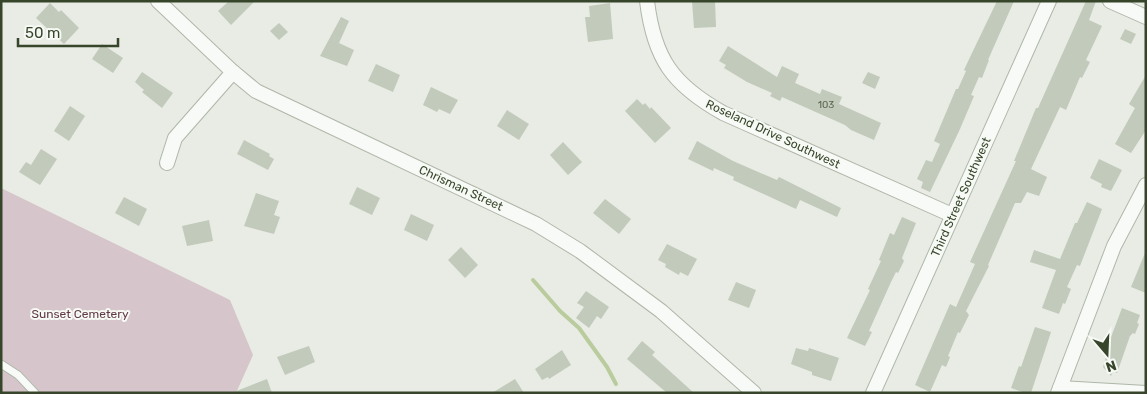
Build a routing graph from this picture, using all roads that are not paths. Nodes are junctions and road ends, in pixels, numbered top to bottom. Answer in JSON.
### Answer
{"nodes":[{"id":1,"x":158,"y":1,"type":"edge"},
{"id":2,"x":647,"y":1,"type":"edge"},
{"id":3,"x":1049,"y":1,"type":"edge"},
{"id":4,"x":1110,"y":1,"type":"edge"},
{"id":5,"x":1146,"y":17,"type":"edge"},
{"id":6,"x":233,"y":72,"type":"junction"},
{"id":7,"x":167,"y":162,"type":"dead end"},
{"id":8,"x":1146,"y":185,"type":"edge"},
{"id":9,"x":952,"y":215,"type":"junction"},
{"id":10,"x":1,"y":364,"type":"edge"},
{"id":11,"x":1059,"y":390,"type":"edge"},
{"id":12,"x":876,"y":392,"type":"edge"},
{"id":13,"x":35,"y":393,"type":"edge"},
{"id":14,"x":754,"y":393,"type":"edge"},
{"id":15,"x":1146,"y":393,"type":"edge"}],
"edges":[{"from":1,"to":6,"type":"street","name":"Chrisman Street"},
{"from":2,"to":9,"type":"street","name":"Roseland Drive Southwest"},
{"from":3,"to":9,"type":"street","name":"Third Street Southwest"},
{"from":4,"to":5,"type":"street"},
{"from":6,"to":7,"type":"street"},
{"from":6,"to":14,"type":"street","name":"Chrisman Street"},
{"from":8,"to":11,"type":"street"},
{"from":9,"to":12,"type":"street","name":"Third Street Southwest"},
{"from":10,"to":13,"type":"lane"},
{"from":11,"to":15,"type":"street"}]}
